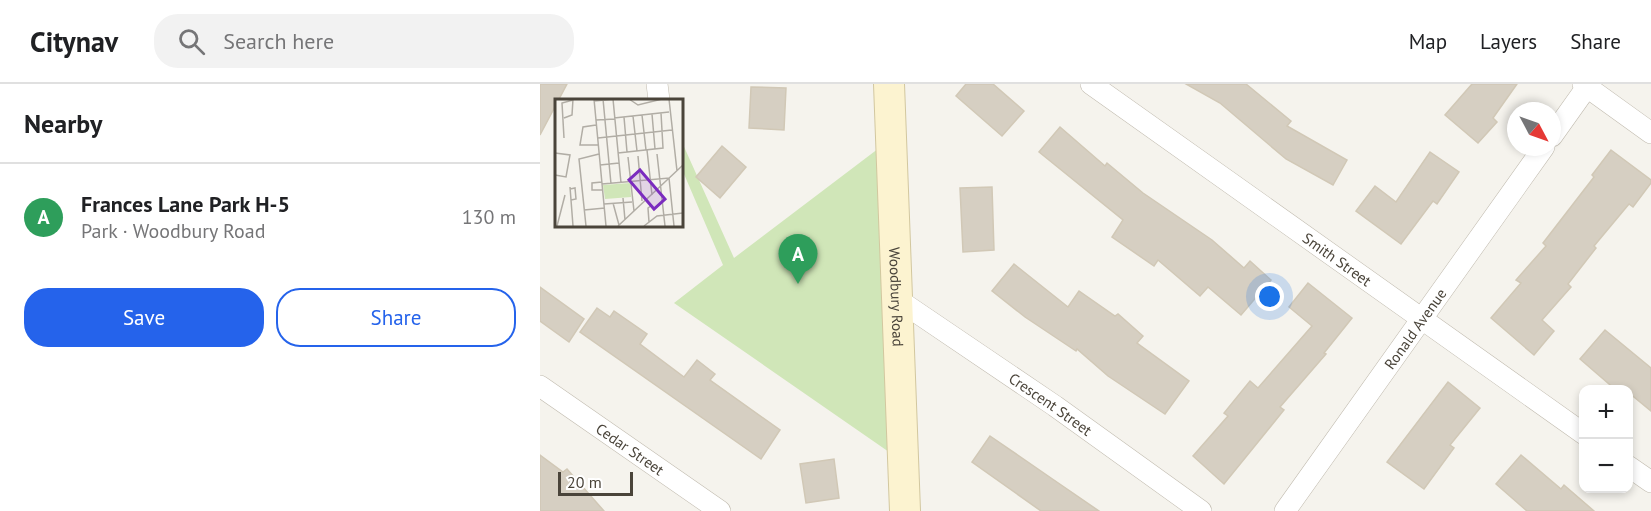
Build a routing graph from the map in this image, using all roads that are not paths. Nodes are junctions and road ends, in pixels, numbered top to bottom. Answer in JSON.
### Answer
{"nodes":[{"id":1,"x":657,"y":84,"type":"edge"},
{"id":2,"x":889,"y":84,"type":"edge"},
{"id":3,"x":1091,"y":84,"type":"edge"},
{"id":4,"x":1586,"y":85,"type":"edge"},
{"id":5,"x":658,"y":99,"type":"edge"},
{"id":6,"x":1561,"y":122,"type":"edge"},
{"id":7,"x":1651,"y":132,"type":"edge"},
{"id":8,"x":1538,"y":156,"type":"edge"},
{"id":9,"x":897,"y":299,"type":"junction"},
{"id":10,"x":1421,"y":319,"type":"junction"},
{"id":11,"x":540,"y":386,"type":"edge"},
{"id":12,"x":1579,"y":430,"type":"edge"},
{"id":13,"x":1633,"y":469,"type":"edge"},
{"id":14,"x":1651,"y":482,"type":"edge"},
{"id":15,"x":720,"y":511,"type":"edge"},
{"id":16,"x":905,"y":511,"type":"edge"},
{"id":17,"x":1201,"y":511,"type":"edge"},
{"id":18,"x":1286,"y":511,"type":"edge"}],
"edges":[{"from":1,"to":5,"type":"street"},
{"from":2,"to":9,"type":"main road","name":"Woodbury Road"},
{"from":3,"to":10,"type":"street","name":"Smith Street"},
{"from":4,"to":6,"type":"street"},
{"from":4,"to":7,"type":"street"},
{"from":8,"to":10,"type":"street","name":"Ronald Avenue"},
{"from":9,"to":16,"type":"main road","name":"Woodbury Road"},
{"from":9,"to":17,"type":"street","name":"Crescent Street"},
{"from":10,"to":12,"type":"street","name":"Smith Street"},
{"from":10,"to":18,"type":"street","name":"Ronald Avenue"},
{"from":11,"to":15,"type":"street","name":"Cedar Street"},
{"from":13,"to":14,"type":"street"}]}
